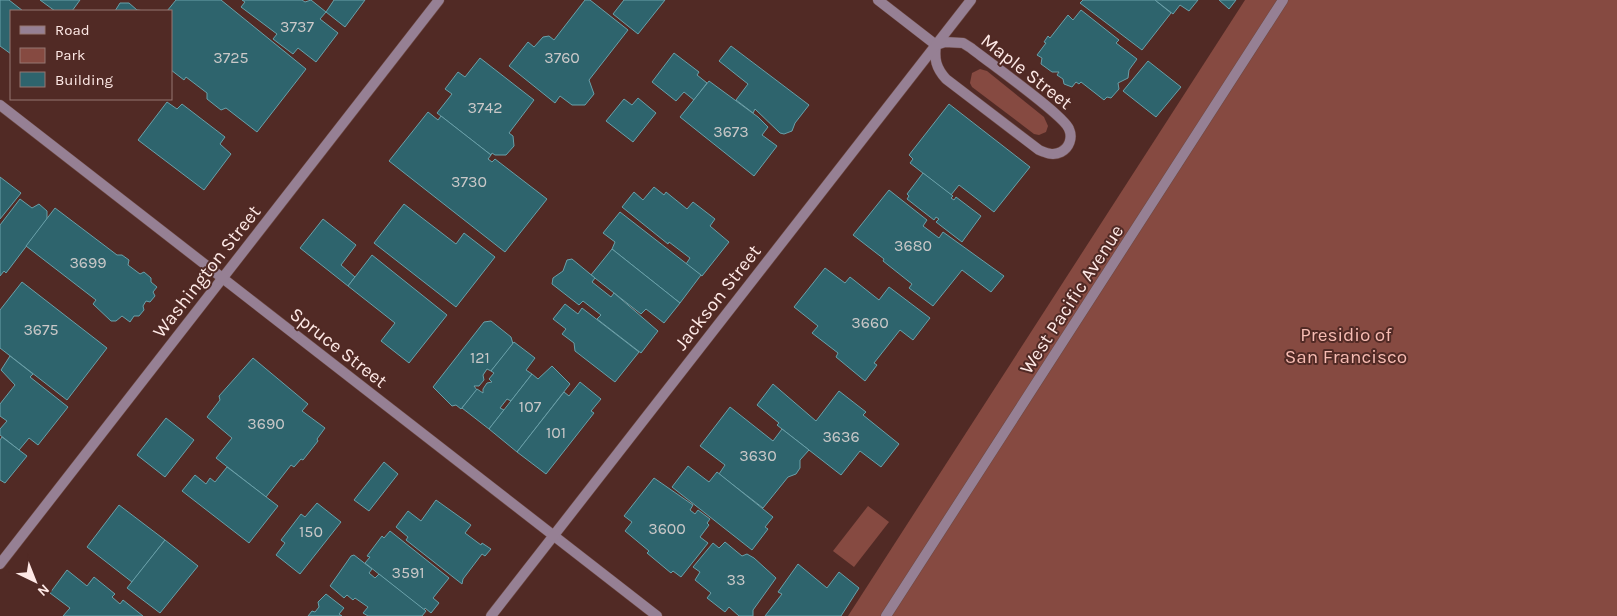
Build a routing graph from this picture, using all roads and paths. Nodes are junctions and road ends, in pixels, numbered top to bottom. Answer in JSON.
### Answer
{"nodes":[{"id":1,"x":439,"y":0,"type":"edge"},
{"id":2,"x":878,"y":0,"type":"edge"},
{"id":3,"x":971,"y":0,"type":"edge"},
{"id":4,"x":1283,"y":0,"type":"edge"},
{"id":5,"x":936,"y":45,"type":"junction"},
{"id":6,"x":0,"y":105,"type":"edge"},
{"id":7,"x":223,"y":278,"type":"junction"},
{"id":8,"x":553,"y":536,"type":"junction"},
{"id":9,"x":0,"y":564,"type":"edge"},
{"id":10,"x":491,"y":616,"type":"edge"},
{"id":11,"x":657,"y":616,"type":"edge"},
{"id":12,"x":886,"y":616,"type":"edge"}],
"edges":[{"from":1,"to":7,"type":"street","name":"Washington Street"},
{"from":2,"to":5,"type":"street"},
{"from":3,"to":5,"type":"street","name":"Jackson Street"},
{"from":4,"to":12,"type":"street","name":"West Pacific Avenue"},
{"from":5,"to":5,"type":"street","name":"Maple Street"},
{"from":5,"to":8,"type":"street","name":"Jackson Street"},
{"from":6,"to":7,"type":"street","name":"Spruce Street"},
{"from":7,"to":8,"type":"street","name":"Spruce Street"},
{"from":7,"to":9,"type":"street","name":"Washington Street"},
{"from":8,"to":10,"type":"street","name":"Jackson Street"},
{"from":8,"to":11,"type":"street","name":"Spruce Street"}]}
